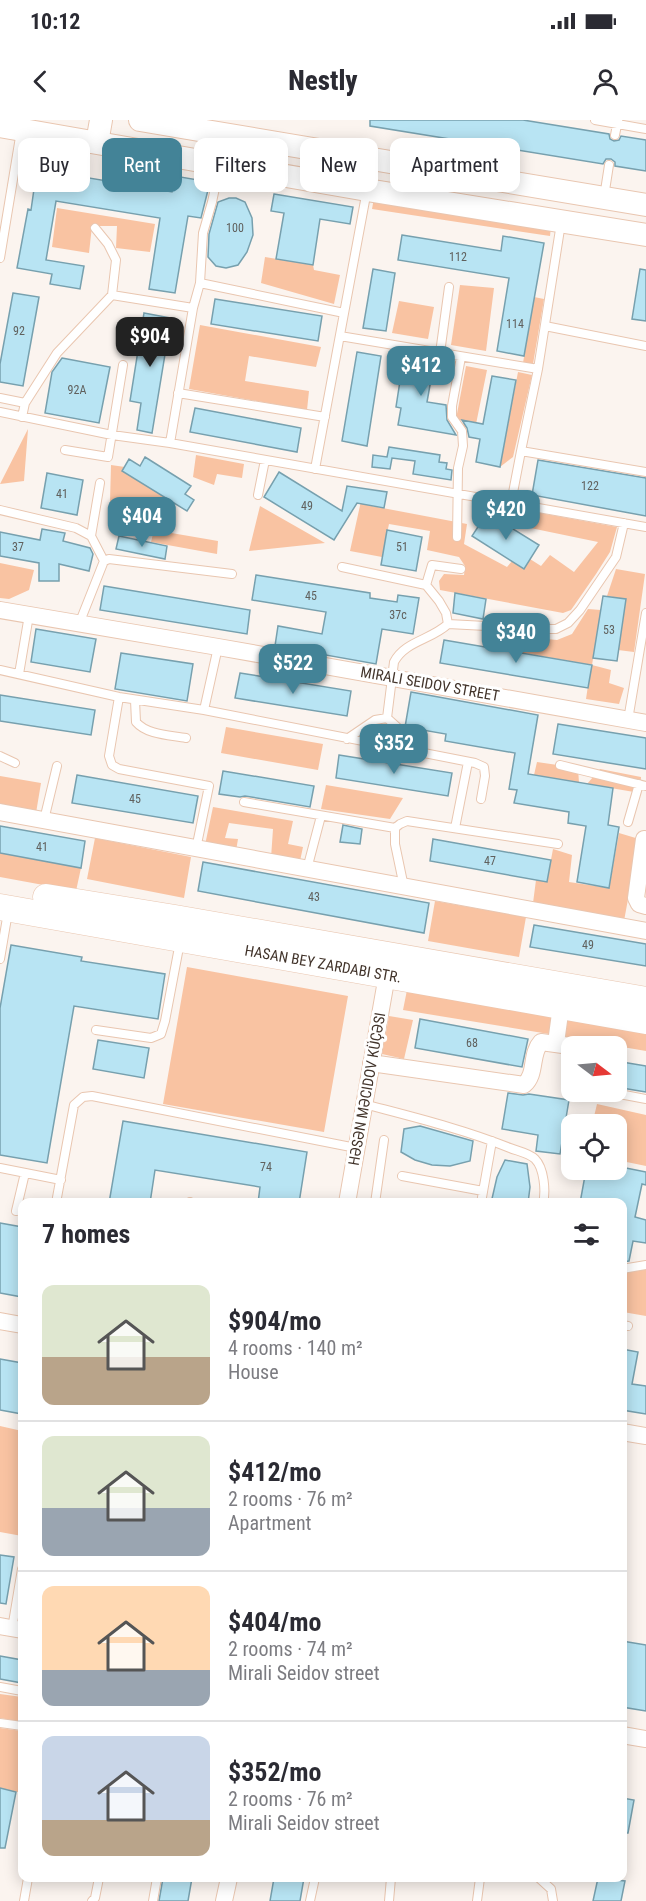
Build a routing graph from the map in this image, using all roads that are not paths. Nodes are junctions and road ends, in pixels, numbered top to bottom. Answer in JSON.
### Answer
{"nodes":[{"id":1,"x":101,"y":120,"type":"edge"},
{"id":2,"x":140,"y":120,"type":"edge"},
{"id":3,"x":595,"y":120,"type":"edge"},
{"id":4,"x":618,"y":122,"type":"edge"},
{"id":5,"x":222,"y":126,"type":"edge"},
{"id":6,"x":10,"y":128,"type":"edge"},
{"id":7,"x":646,"y":129,"type":"edge"},
{"id":8,"x":615,"y":135,"type":"dead end"},
{"id":9,"x":97,"y":143,"type":"junction"},
{"id":10,"x":194,"y":160,"type":"edge"},
{"id":11,"x":609,"y":165,"type":"dead end"},
{"id":12,"x":214,"y":192,"type":"edge"},
{"id":13,"x":367,"y":192,"type":"edge"},
{"id":14,"x":378,"y":192,"type":"edge"},
{"id":15,"x":604,"y":197,"type":"junction"},
{"id":16,"x":646,"y":205,"type":"edge"},
{"id":17,"x":561,"y":221,"type":"junction"},
{"id":18,"x":95,"y":228,"type":"dead end"},
{"id":19,"x":646,"y":235,"type":"edge"},
{"id":20,"x":1,"y":244,"type":"edge"},
{"id":21,"x":0,"y":258,"type":"edge"},
{"id":22,"x":200,"y":283,"type":"junction"},
{"id":23,"x":449,"y":287,"type":"dead end"},
{"id":24,"x":112,"y":295,"type":"junction"},
{"id":25,"x":193,"y":308,"type":"junction"},
{"id":26,"x":344,"y":313,"type":"junction"},
{"id":27,"x":545,"y":326,"type":"junction"},
{"id":28,"x":340,"y":336,"type":"junction"},
{"id":29,"x":646,"y":346,"type":"edge"},
{"id":30,"x":440,"y":353,"type":"junction"},
{"id":31,"x":461,"y":357,"type":"junction"},
{"id":32,"x":123,"y":365,"type":"dead end"},
{"id":33,"x":538,"y":369,"type":"junction"},
{"id":34,"x":178,"y":393,"type":"junction"},
{"id":35,"x":0,"y":398,"type":"edge"},
{"id":36,"x":25,"y":403,"type":"junction"},
{"id":37,"x":0,"y":412,"type":"edge"},
{"id":38,"x":22,"y":417,"type":"junction"},
{"id":39,"x":325,"y":417,"type":"junction"},
{"id":40,"x":112,"y":435,"type":"junction"},
{"id":41,"x":170,"y":443,"type":"junction"},
{"id":42,"x":65,"y":450,"type":"dead end"},
{"id":43,"x":521,"y":451,"type":"junction"},
{"id":44,"x":265,"y":460,"type":"junction"},
{"id":45,"x":315,"y":469,"type":"junction"},
{"id":46,"x":646,"y":472,"type":"edge"},
{"id":47,"x":100,"y":483,"type":"dead end"},
{"id":48,"x":458,"y":494,"type":"junction"},
{"id":49,"x":258,"y":495,"type":"dead end"},
{"id":50,"x":511,"y":503,"type":"junction"},
{"id":51,"x":0,"y":510,"type":"edge"},
{"id":52,"x":624,"y":523,"type":"junction"},
{"id":53,"x":646,"y":527,"type":"edge"},
{"id":54,"x":91,"y":536,"type":"junction"},
{"id":55,"x":457,"y":537,"type":"dead end"},
{"id":56,"x":104,"y":561,"type":"junction"},
{"id":57,"x":342,"y":567,"type":"dead end"},
{"id":58,"x":461,"y":569,"type":"dead end"},
{"id":59,"x":232,"y":574,"type":"dead end"},
{"id":60,"x":426,"y":585,"type":"junction"},
{"id":61,"x":0,"y":610,"type":"edge"},
{"id":62,"x":646,"y":614,"type":"edge"},
{"id":63,"x":29,"y":615,"type":"junction"},
{"id":64,"x":79,"y":624,"type":"junction"},
{"id":65,"x":448,"y":624,"type":"junction"},
{"id":66,"x":218,"y":647,"type":"junction"},
{"id":67,"x":0,"y":670,"type":"edge"},
{"id":68,"x":19,"y":674,"type":"junction"},
{"id":69,"x":392,"y":677,"type":"junction"},
{"id":70,"x":119,"y":697,"type":"junction"},
{"id":71,"x":135,"y":700,"type":"junction"},
{"id":72,"x":204,"y":710,"type":"junction"},
{"id":73,"x":387,"y":718,"type":"junction"},
{"id":74,"x":628,"y":720,"type":"junction"},
{"id":75,"x":646,"y":723,"type":"edge"},
{"id":76,"x":186,"y":738,"type":"dead end"},
{"id":77,"x":347,"y":739,"type":"junction"},
{"id":78,"x":414,"y":751,"type":"junction"},
{"id":79,"x":0,"y":756,"type":"edge"},
{"id":80,"x":468,"y":762,"type":"junction"},
{"id":81,"x":15,"y":763,"type":"dead end"},
{"id":82,"x":560,"y":765,"type":"dead end"},
{"id":83,"x":57,"y":766,"type":"dead end"},
{"id":84,"x":643,"y":785,"type":"edge"},
{"id":85,"x":481,"y":799,"type":"dead end"},
{"id":86,"x":244,"y":802,"type":"dead end"},
{"id":87,"x":0,"y":812,"type":"edge"},
{"id":88,"x":321,"y":816,"type":"junction"},
{"id":89,"x":44,"y":820,"type":"junction"},
{"id":90,"x":628,"y":822,"type":"dead end"},
{"id":91,"x":395,"y":828,"type":"junction"},
{"id":92,"x":454,"y":828,"type":"junction"},
{"id":93,"x":644,"y":839,"type":"dead end"},
{"id":94,"x":558,"y":844,"type":"dead end"},
{"id":95,"x":196,"y":849,"type":"junction"},
{"id":96,"x":307,"y":869,"type":"junction"},
{"id":97,"x":404,"y":887,"type":"junction"},
{"id":98,"x":3,"y":901,"type":"edge"},
{"id":99,"x":646,"y":906,"type":"edge"},
{"id":100,"x":646,"y":931,"type":"edge"},
{"id":101,"x":181,"y":939,"type":"junction"},
{"id":102,"x":2,"y":941,"type":"edge"},
{"id":103,"x":0,"y":959,"type":"edge"},
{"id":104,"x":387,"y":975,"type":"junction"},
{"id":105,"x":646,"y":1000,"type":"edge"},
{"id":106,"x":561,"y":1006,"type":"junction"},
{"id":107,"x":646,"y":1021,"type":"edge"},
{"id":108,"x":96,"y":1030,"type":"dead end"},
{"id":109,"x":556,"y":1043,"type":"junction"},
{"id":110,"x":561,"y":1044,"type":"edge"},
{"id":111,"x":371,"y":1063,"type":"junction"},
{"id":112,"x":627,"y":1096,"type":"edge"},
{"id":113,"x":646,"y":1100,"type":"edge"},
{"id":114,"x":364,"y":1104,"type":"junction"},
{"id":115,"x":384,"y":1140,"type":"dead end"},
{"id":116,"x":492,"y":1141,"type":"junction"},
{"id":117,"x":357,"y":1148,"type":"junction"},
{"id":118,"x":0,"y":1168,"type":"edge"},
{"id":119,"x":25,"y":1173,"type":"junction"},
{"id":120,"x":402,"y":1176,"type":"dead end"},
{"id":121,"x":61,"y":1180,"type":"junction"},
{"id":122,"x":483,"y":1191,"type":"junction"},
{"id":123,"x":19,"y":1198,"type":"edge"},
{"id":124,"x":57,"y":1198,"type":"edge"},
{"id":125,"x":348,"y":1198,"type":"edge"},
{"id":126,"x":376,"y":1198,"type":"edge"},
{"id":127,"x":482,"y":1198,"type":"edge"},
{"id":128,"x":544,"y":1198,"type":"edge"},
{"id":129,"x":18,"y":1203,"type":"edge"},
{"id":130,"x":16,"y":1211,"type":"dead end"},
{"id":131,"x":646,"y":1265,"type":"edge"},
{"id":132,"x":627,"y":1268,"type":"edge"},
{"id":133,"x":0,"y":1321,"type":"edge"},
{"id":134,"x":18,"y":1324,"type":"edge"},
{"id":135,"x":627,"y":1433,"type":"edge"},
{"id":136,"x":646,"y":1436,"type":"edge"},
{"id":137,"x":18,"y":1593,"type":"edge"},
{"id":138,"x":12,"y":1628,"type":"edge"},
{"id":139,"x":0,"y":1687,"type":"edge"},
{"id":140,"x":18,"y":1690,"type":"edge"},
{"id":141,"x":0,"y":1723,"type":"edge"},
{"id":142,"x":18,"y":1725,"type":"edge"},
{"id":143,"x":627,"y":1736,"type":"edge"},
{"id":144,"x":646,"y":1739,"type":"edge"},
{"id":145,"x":27,"y":1882,"type":"edge"},
{"id":146,"x":98,"y":1882,"type":"edge"},
{"id":147,"x":157,"y":1882,"type":"edge"},
{"id":148,"x":228,"y":1882,"type":"edge"},
{"id":149,"x":314,"y":1882,"type":"edge"},
{"id":150,"x":391,"y":1882,"type":"edge"},
{"id":151,"x":479,"y":1882,"type":"edge"},
{"id":152,"x":543,"y":1882,"type":"edge"},
{"id":153,"x":24,"y":1901,"type":"edge"},
{"id":154,"x":92,"y":1901,"type":"edge"},
{"id":155,"x":153,"y":1901,"type":"edge"},
{"id":156,"x":224,"y":1901,"type":"edge"},
{"id":157,"x":310,"y":1901,"type":"edge"},
{"id":158,"x":389,"y":1901,"type":"edge"},
{"id":159,"x":477,"y":1901,"type":"edge"},
{"id":160,"x":553,"y":1901,"type":"edge"}],
"edges":[{"from":1,"to":9,"type":"main road"},
{"from":2,"to":5,"type":"main road"},
{"from":3,"to":4,"type":"lane"},
{"from":4,"to":7,"type":"lane"},
{"from":4,"to":8,"type":"lane"},
{"from":5,"to":15,"type":"main road"},
{"from":6,"to":9,"type":"main road"},
{"from":6,"to":20,"type":"lane"},
{"from":9,"to":10,"type":"main road"},
{"from":11,"to":15,"type":"lane"},
{"from":12,"to":22,"type":"lane"},
{"from":13,"to":26,"type":"lane"},
{"from":14,"to":17,"type":"main road"},
{"from":15,"to":16,"type":"main road"},
{"from":17,"to":19,"type":"main road"},
{"from":17,"to":27,"type":"lane"},
{"from":18,"to":24,"type":"lane"},
{"from":20,"to":21,"type":"lane"},
{"from":22,"to":25,"type":"lane"},
{"from":22,"to":26,"type":"lane"},
{"from":23,"to":30,"type":"lane"},
{"from":24,"to":25,"type":"lane"},
{"from":24,"to":36,"type":"lane"},
{"from":25,"to":34,"type":"lane"},
{"from":26,"to":28,"type":"lane"},
{"from":27,"to":29,"type":"lane"},
{"from":27,"to":33,"type":"lane"},
{"from":28,"to":30,"type":"lane"},
{"from":28,"to":39,"type":"lane"},
{"from":30,"to":31,"type":"lane"},
{"from":31,"to":33,"type":"lane"},
{"from":31,"to":48,"type":"lane"},
{"from":32,"to":40,"type":"lane"},
{"from":33,"to":43,"type":"lane"},
{"from":34,"to":39,"type":"lane"},
{"from":34,"to":41,"type":"lane"},
{"from":35,"to":36,"type":"lane"},
{"from":36,"to":38,"type":"lane"},
{"from":37,"to":38,"type":"lane"},
{"from":38,"to":40,"type":"lane"},
{"from":39,"to":45,"type":"lane"},
{"from":40,"to":41,"type":"lane"},
{"from":40,"to":42,"type":"lane"},
{"from":41,"to":44,"type":"lane"},
{"from":43,"to":46,"type":"lane"},
{"from":43,"to":50,"type":"lane"},
{"from":44,"to":45,"type":"lane"},
{"from":44,"to":49,"type":"lane"},
{"from":45,"to":48,"type":"lane"},
{"from":47,"to":54,"type":"lane"},
{"from":48,"to":50,"type":"lane"},
{"from":48,"to":55,"type":"lane"},
{"from":50,"to":52,"type":"lane"},
{"from":51,"to":54,"type":"lane"},
{"from":52,"to":53,"type":"lane"},
{"from":52,"to":65,"type":"lane"},
{"from":54,"to":56,"type":"lane"},
{"from":56,"to":59,"type":"lane"},
{"from":56,"to":64,"type":"lane"},
{"from":57,"to":60,"type":"lane"},
{"from":58,"to":60,"type":"lane"},
{"from":60,"to":65,"type":"lane"},
{"from":61,"to":63,"type":"street","name":"MIRALI SEIDOV STREET"},
{"from":62,"to":74,"type":"lane"},
{"from":63,"to":64,"type":"street","name":"MIRALI SEIDOV STREET"},
{"from":63,"to":68,"type":"lane"},
{"from":64,"to":66,"type":"street","name":"MIRALI SEIDOV STREET"},
{"from":65,"to":69,"type":"lane"},
{"from":66,"to":69,"type":"street","name":"MIRALI SEIDOV STREET"},
{"from":66,"to":72,"type":"lane"},
{"from":67,"to":68,"type":"lane"},
{"from":68,"to":70,"type":"lane"},
{"from":69,"to":73,"type":"lane"},
{"from":69,"to":74,"type":"street","name":"MIRALI SEIDOV STREET"},
{"from":70,"to":71,"type":"lane"},
{"from":70,"to":95,"type":"lane"},
{"from":71,"to":72,"type":"lane"},
{"from":71,"to":76,"type":"lane"},
{"from":72,"to":77,"type":"lane"},
{"from":73,"to":77,"type":"lane"},
{"from":73,"to":78,"type":"lane"},
{"from":74,"to":75,"type":"street","name":"MIRALI SEIDOV STREET"},
{"from":77,"to":78,"type":"lane"},
{"from":78,"to":80,"type":"lane"},
{"from":79,"to":81,"type":"lane"},
{"from":80,"to":85,"type":"lane"},
{"from":80,"to":92,"type":"lane"},
{"from":82,"to":84,"type":"lane"},
{"from":83,"to":89,"type":"lane"},
{"from":84,"to":90,"type":"lane"},
{"from":86,"to":88,"type":"lane"},
{"from":87,"to":89,"type":"street"},
{"from":88,"to":91,"type":"lane"},
{"from":88,"to":96,"type":"lane"},
{"from":89,"to":95,"type":"street"},
{"from":91,"to":92,"type":"lane"},
{"from":91,"to":97,"type":"lane"},
{"from":92,"to":94,"type":"lane"},
{"from":93,"to":99,"type":"street"},
{"from":95,"to":96,"type":"street"},
{"from":96,"to":97,"type":"street"},
{"from":97,"to":100,"type":"street"},
{"from":98,"to":101,"type":"main road","name":"HASAN BEY ZARDABI STR."},
{"from":98,"to":102,"type":"lane"},
{"from":98,"to":105,"type":"main road","name":"HASAN BEY ZARDABI STR."},
{"from":101,"to":104,"type":"main road","name":"HASAN BEY ZARDABI STR."},
{"from":101,"to":108,"type":"lane"},
{"from":102,"to":103,"type":"lane"},
{"from":104,"to":106,"type":"main road","name":"HASAN BEY ZARDABI STR."},
{"from":104,"to":111,"type":"street","name":"HƏSƏN MƏCIDOV KÜÇƏSI"},
{"from":106,"to":107,"type":"main road","name":"HASAN BEY ZARDABI STR."},
{"from":106,"to":109,"type":"street"},
{"from":109,"to":110,"type":"street"},
{"from":109,"to":111,"type":"street"},
{"from":111,"to":114,"type":"street","name":"HƏSƏN MƏCIDOV KÜÇƏSI"},
{"from":112,"to":113,"type":"lane"},
{"from":114,"to":116,"type":"lane"},
{"from":114,"to":117,"type":"street","name":"HƏSƏN MƏCIDOV KÜÇƏSI"},
{"from":115,"to":126,"type":"lane"},
{"from":116,"to":122,"type":"lane"},
{"from":116,"to":128,"type":"lane"},
{"from":117,"to":121,"type":"lane"},
{"from":117,"to":125,"type":"street","name":"HƏSƏN MƏCIDOV KÜÇƏSI"},
{"from":118,"to":119,"type":"lane"},
{"from":119,"to":121,"type":"lane"},
{"from":119,"to":123,"type":"lane"},
{"from":120,"to":122,"type":"lane"},
{"from":121,"to":124,"type":"lane"},
{"from":122,"to":127,"type":"lane"},
{"from":129,"to":130,"type":"lane"},
{"from":131,"to":132,"type":"lane"},
{"from":133,"to":134,"type":"street"},
{"from":135,"to":136,"type":"street"},
{"from":137,"to":138,"type":"lane"},
{"from":139,"to":140,"type":"lane"},
{"from":141,"to":142,"type":"lane"},
{"from":143,"to":144,"type":"street"},
{"from":145,"to":153,"type":"lane"},
{"from":146,"to":154,"type":"lane"},
{"from":147,"to":155,"type":"lane"},
{"from":148,"to":156,"type":"street"},
{"from":149,"to":157,"type":"lane"},
{"from":150,"to":158,"type":"lane"},
{"from":151,"to":159,"type":"lane"},
{"from":152,"to":160,"type":"lane"}]}
